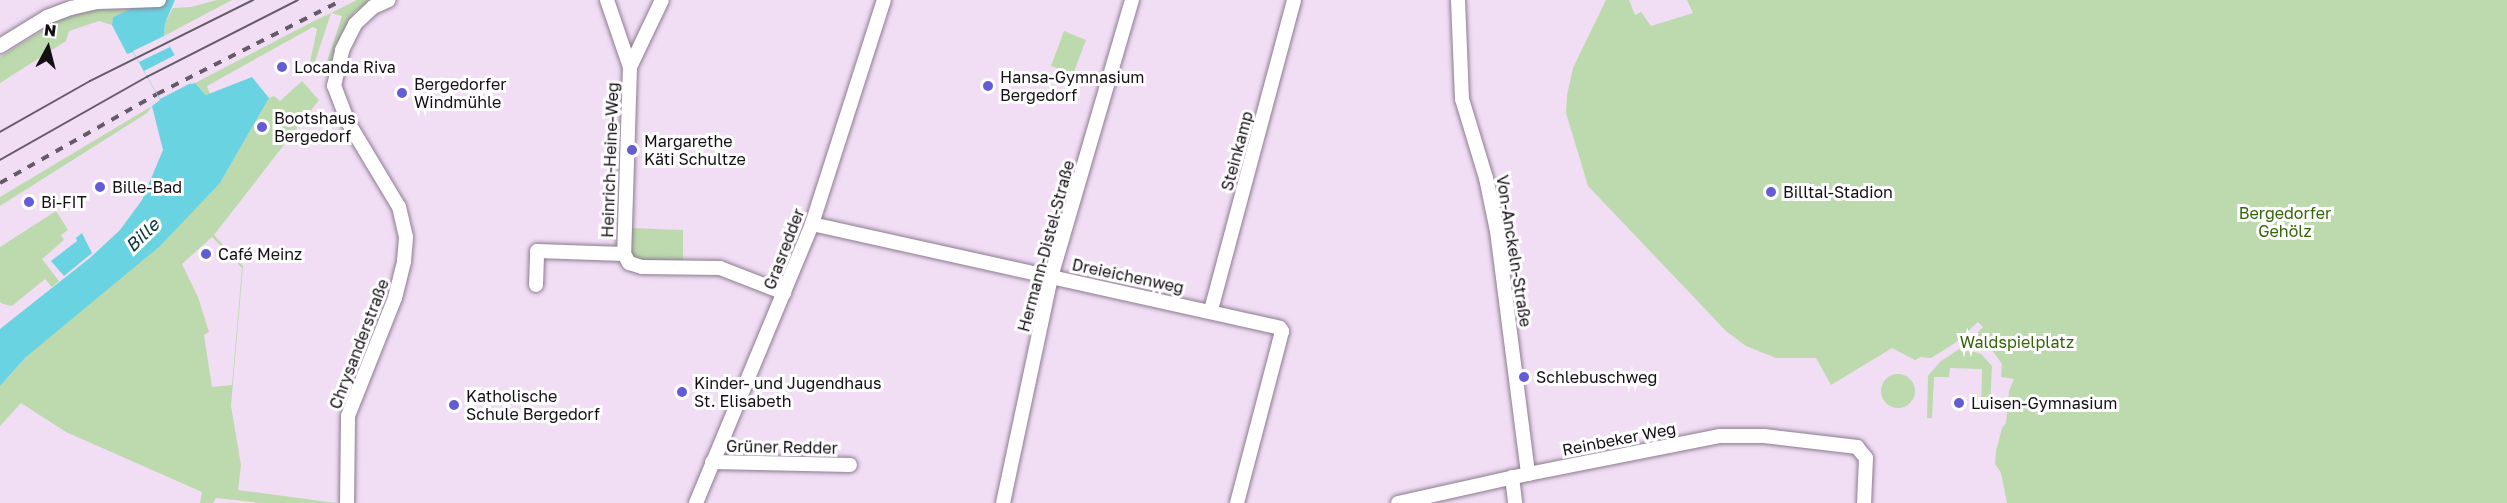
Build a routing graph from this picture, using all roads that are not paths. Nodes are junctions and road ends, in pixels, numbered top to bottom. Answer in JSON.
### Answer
{"nodes":[{"id":1,"x":159,"y":0,"type":"edge"},
{"id":2,"x":389,"y":0,"type":"edge"},
{"id":3,"x":607,"y":0,"type":"edge"},
{"id":4,"x":662,"y":0,"type":"edge"},
{"id":5,"x":884,"y":0,"type":"edge"},
{"id":6,"x":1132,"y":0,"type":"edge"},
{"id":7,"x":1294,"y":0,"type":"edge"},
{"id":8,"x":1458,"y":0,"type":"edge"},
{"id":9,"x":131,"y":1,"type":"edge"},
{"id":10,"x":0,"y":46,"type":"edge"},
{"id":11,"x":630,"y":67,"type":"junction"},
{"id":12,"x":812,"y":225,"type":"junction"},
{"id":13,"x":531,"y":237,"type":"dead end"},
{"id":14,"x":537,"y":251,"type":"junction"},
{"id":15,"x":624,"y":254,"type":"junction"},
{"id":16,"x":1051,"y":277,"type":"junction"},
{"id":17,"x":536,"y":285,"type":"dead end"},
{"id":18,"x":784,"y":293,"type":"junction"},
{"id":19,"x":1211,"y":310,"type":"junction"},
{"id":20,"x":712,"y":462,"type":"junction"},
{"id":21,"x":850,"y":465,"type":"dead end"},
{"id":22,"x":1528,"y":474,"type":"junction"},
{"id":23,"x":1512,"y":477,"type":"junction"},
{"id":24,"x":347,"y":503,"type":"edge"},
{"id":25,"x":696,"y":503,"type":"edge"},
{"id":26,"x":1003,"y":503,"type":"edge"},
{"id":27,"x":1237,"y":503,"type":"edge"},
{"id":28,"x":1398,"y":503,"type":"edge"},
{"id":29,"x":1515,"y":503,"type":"edge"},
{"id":30,"x":1864,"y":503,"type":"edge"}],
"edges":[{"from":1,"to":9,"type":"street"},
{"from":2,"to":24,"type":"street","name":"Chrysanderstraße"},
{"from":3,"to":11,"type":"street","name":"Heinrich-Heine-Weg"},
{"from":4,"to":11,"type":"street","name":"Heinrich-Heine-Weg"},
{"from":5,"to":12,"type":"street","name":"Grasredder"},
{"from":6,"to":16,"type":"street","name":"Hermann-Distel-Straße"},
{"from":7,"to":19,"type":"street","name":"Steinkamp"},
{"from":8,"to":22,"type":"street","name":"Von-Anckeln-Straße"},
{"from":9,"to":10,"type":"street"},
{"from":11,"to":15,"type":"street","name":"Heinrich-Heine-Weg"},
{"from":12,"to":16,"type":"street","name":"Dreieichenweg"},
{"from":12,"to":18,"type":"street","name":"Grasredder"},
{"from":13,"to":14,"type":"street"},
{"from":14,"to":15,"type":"street","name":"Heinrich-Heine-Weg"},
{"from":14,"to":17,"type":"street"},
{"from":15,"to":18,"type":"street","name":"Heinrich-Heine-Weg"},
{"from":16,"to":19,"type":"street","name":"Dreieichenweg"},
{"from":16,"to":26,"type":"street","name":"Hermann-Distel-Straße"},
{"from":18,"to":20,"type":"street","name":"Grasredder"},
{"from":19,"to":27,"type":"street","name":"Dreieichenweg"},
{"from":20,"to":21,"type":"street","name":"Grüner Redder"},
{"from":20,"to":25,"type":"street","name":"Grasredder"},
{"from":22,"to":23,"type":"street","name":"Reinbeker Weg"},
{"from":22,"to":30,"type":"street","name":"Reinbeker Weg"},
{"from":23,"to":28,"type":"street","name":"Reinbeker Weg"},
{"from":23,"to":29,"type":"street"}]}
